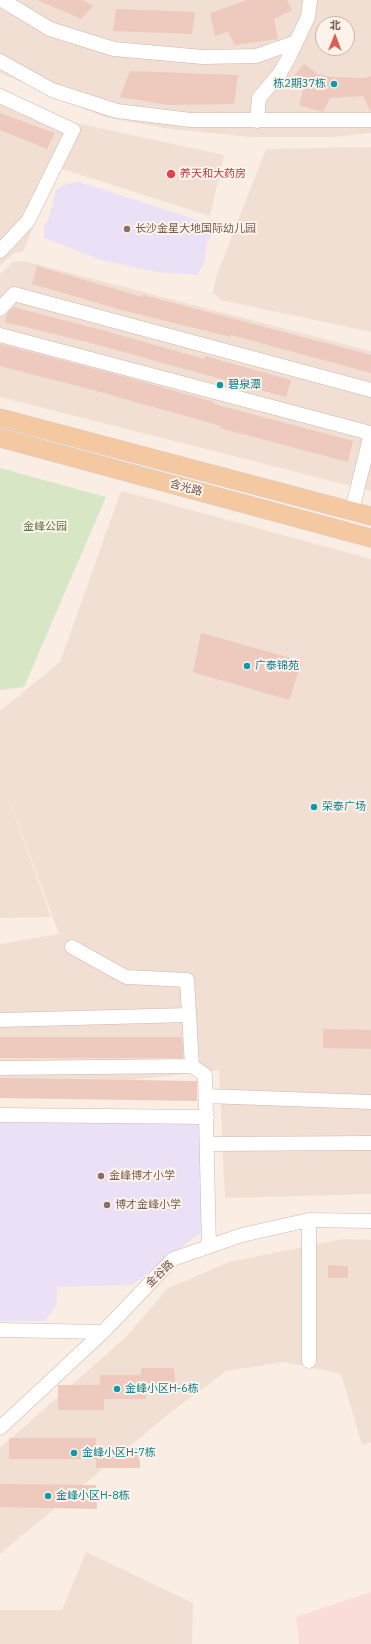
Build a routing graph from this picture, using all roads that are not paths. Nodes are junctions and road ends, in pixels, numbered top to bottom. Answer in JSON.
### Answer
{"nodes":[{"id":1,"x":2,"y":0,"type":"edge"},
{"id":2,"x":310,"y":0,"type":"edge"},
{"id":3,"x":296,"y":42,"type":"junction"},
{"id":4,"x":0,"y":61,"type":"edge"},
{"id":5,"x":0,"y":96,"type":"edge"},
{"id":6,"x":371,"y":120,"type":"edge"},
{"id":7,"x":257,"y":121,"type":"junction"},
{"id":8,"x":0,"y":251,"type":"edge"},
{"id":9,"x":0,"y":309,"type":"edge"},
{"id":10,"x":0,"y":335,"type":"edge"},
{"id":11,"x":371,"y":390,"type":"edge"},
{"id":12,"x":0,"y":418,"type":"edge"},
{"id":13,"x":371,"y":434,"type":"edge"},
{"id":14,"x":0,"y":438,"type":"edge"},
{"id":15,"x":366,"y":474,"type":"edge"},
{"id":16,"x":352,"y":510,"type":"junction"},
{"id":17,"x":371,"y":516,"type":"edge"},
{"id":18,"x":371,"y":538,"type":"edge"},
{"id":19,"x":72,"y":946,"type":"dead end"},
{"id":20,"x":189,"y":1015,"type":"junction"},
{"id":21,"x":0,"y":1020,"type":"edge"},
{"id":22,"x":192,"y":1066,"type":"junction"},
{"id":23,"x":0,"y":1068,"type":"edge"},
{"id":24,"x":206,"y":1096,"type":"junction"},
{"id":25,"x":371,"y":1102,"type":"edge"},
{"id":26,"x":0,"y":1115,"type":"edge"},
{"id":27,"x":207,"y":1117,"type":"junction"},
{"id":28,"x":371,"y":1143,"type":"edge"},
{"id":29,"x":207,"y":1144,"type":"junction"},
{"id":30,"x":309,"y":1220,"type":"junction"},
{"id":31,"x":371,"y":1221,"type":"edge"},
{"id":32,"x":208,"y":1247,"type":"junction"},
{"id":33,"x":0,"y":1330,"type":"edge"},
{"id":34,"x":103,"y":1332,"type":"junction"},
{"id":35,"x":309,"y":1361,"type":"dead end"},
{"id":36,"x":0,"y":1427,"type":"edge"}],
"edges":[{"from":1,"to":3,"type":"street"},
{"from":2,"to":3,"type":"street"},
{"from":3,"to":7,"type":"street"},
{"from":4,"to":7,"type":"street"},
{"from":5,"to":8,"type":"street"},
{"from":6,"to":7,"type":"street"},
{"from":9,"to":11,"type":"street"},
{"from":10,"to":13,"type":"street"},
{"from":12,"to":16,"type":"main road","name":"含光路"},
{"from":13,"to":15,"type":"street"},
{"from":14,"to":18,"type":"main road","name":"含光路"},
{"from":15,"to":16,"type":"street"},
{"from":16,"to":17,"type":"main road","name":"含光路"},
{"from":19,"to":20,"type":"street"},
{"from":20,"to":21,"type":"street"},
{"from":20,"to":22,"type":"street"},
{"from":22,"to":23,"type":"street"},
{"from":22,"to":24,"type":"street"},
{"from":24,"to":25,"type":"street"},
{"from":24,"to":27,"type":"street"},
{"from":26,"to":27,"type":"street"},
{"from":27,"to":29,"type":"street"},
{"from":28,"to":29,"type":"street"},
{"from":29,"to":32,"type":"street"},
{"from":30,"to":31,"type":"street","name":"金谷路"},
{"from":30,"to":32,"type":"street","name":"金谷路"},
{"from":30,"to":35,"type":"street"},
{"from":32,"to":34,"type":"street","name":"金谷路"},
{"from":33,"to":34,"type":"street"},
{"from":34,"to":36,"type":"street","name":"金谷路"}]}
